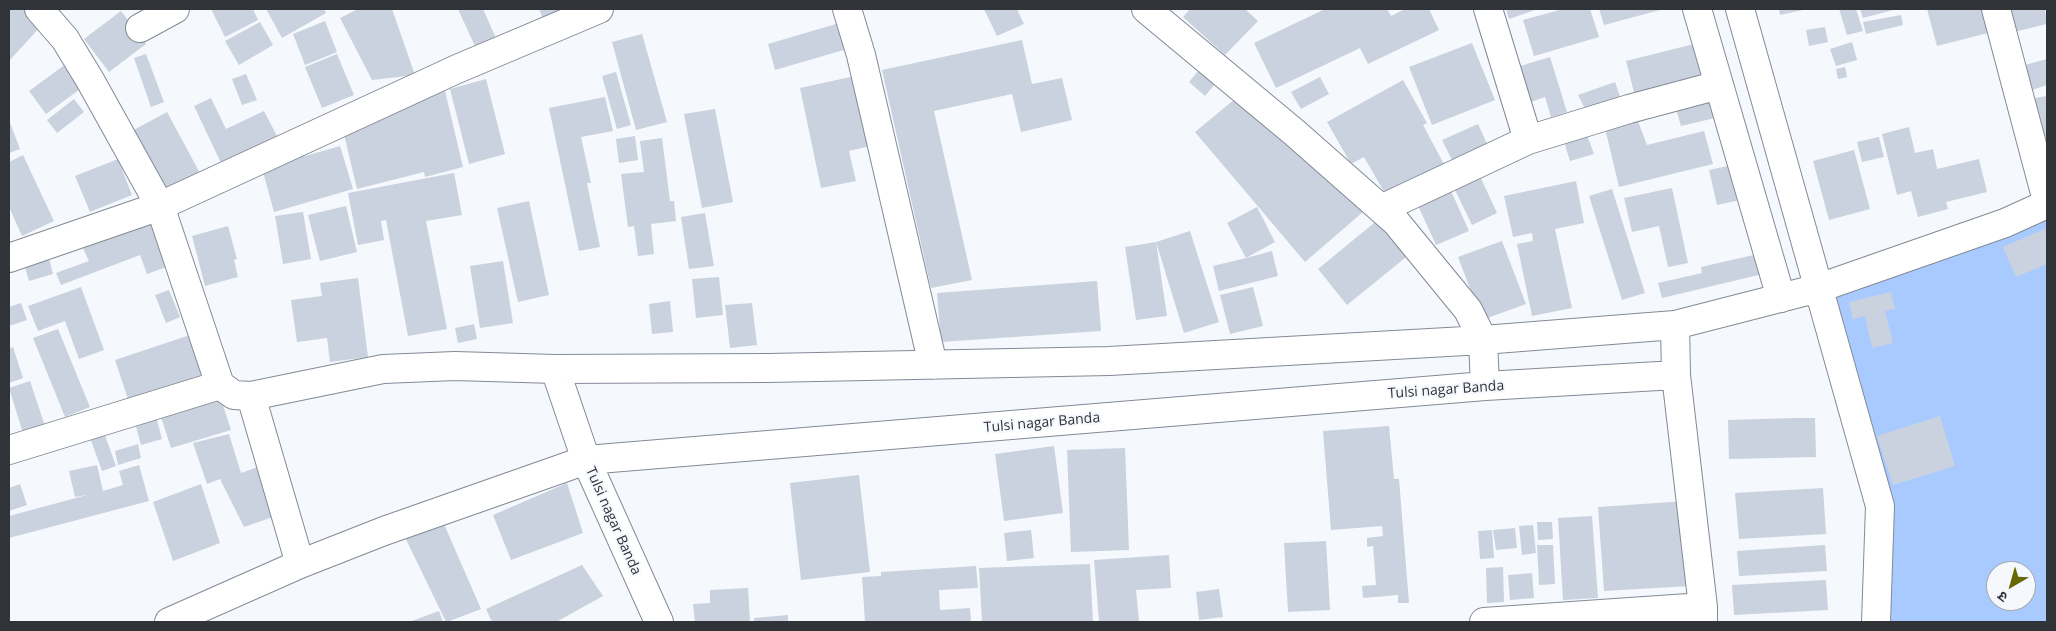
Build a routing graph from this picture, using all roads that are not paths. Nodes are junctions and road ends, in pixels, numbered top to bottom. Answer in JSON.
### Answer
{"nodes":[{"id":1,"x":39,"y":9,"type":"edge"},
{"id":2,"x":175,"y":9,"type":"edge"},
{"id":3,"x":599,"y":9,"type":"edge"},
{"id":4,"x":847,"y":9,"type":"edge"},
{"id":5,"x":1488,"y":9,"type":"edge"},
{"id":6,"x":1697,"y":9,"type":"edge"},
{"id":7,"x":1740,"y":9,"type":"edge"},
{"id":8,"x":1996,"y":9,"type":"edge"},
{"id":9,"x":1151,"y":10,"type":"edge"},
{"id":10,"x":140,"y":28,"type":"dead end"},
{"id":11,"x":1719,"y":85,"type":"junction"},
{"id":12,"x":1528,"y":140,"type":"junction"},
{"id":13,"x":2047,"y":202,"type":"edge"},
{"id":14,"x":160,"y":206,"type":"junction"},
{"id":15,"x":1380,"y":209,"type":"junction"},
{"id":16,"x":9,"y":258,"type":"edge"},
{"id":17,"x":1820,"y":288,"type":"junction"},
{"id":18,"x":1781,"y":298,"type":"junction"},
{"id":19,"x":1675,"y":325,"type":"junction"},
{"id":20,"x":1483,"y":340,"type":"junction"},
{"id":21,"x":933,"y":365,"type":"junction"},
{"id":22,"x":555,"y":368,"type":"junction"},
{"id":23,"x":1676,"y":375,"type":"junction"},
{"id":24,"x":220,"y":385,"type":"junction"},
{"id":25,"x":1485,"y":386,"type":"junction"},
{"id":26,"x":251,"y":396,"type":"junction"},
{"id":27,"x":9,"y":450,"type":"edge"},
{"id":28,"x":586,"y":460,"type":"junction"},
{"id":29,"x":300,"y":564,"type":"junction"},
{"id":30,"x":1703,"y":615,"type":"edge"},
{"id":31,"x":1594,"y":619,"type":"edge"},
{"id":32,"x":169,"y":622,"type":"edge"},
{"id":33,"x":659,"y":622,"type":"edge"},
{"id":34,"x":1484,"y":622,"type":"edge"},
{"id":35,"x":1876,"y":622,"type":"edge"}],
"edges":[{"from":1,"to":14,"type":"street"},
{"from":2,"to":10,"type":"street"},
{"from":3,"to":14,"type":"street"},
{"from":4,"to":21,"type":"street"},
{"from":5,"to":12,"type":"street"},
{"from":6,"to":11,"type":"street"},
{"from":7,"to":17,"type":"street"},
{"from":8,"to":13,"type":"street"},
{"from":9,"to":15,"type":"street"},
{"from":11,"to":12,"type":"street"},
{"from":11,"to":18,"type":"street"},
{"from":12,"to":15,"type":"street"},
{"from":13,"to":17,"type":"street"},
{"from":14,"to":16,"type":"street"},
{"from":14,"to":24,"type":"street"},
{"from":15,"to":20,"type":"street"},
{"from":17,"to":18,"type":"street"},
{"from":17,"to":35,"type":"street"},
{"from":18,"to":19,"type":"street"},
{"from":19,"to":20,"type":"street"},
{"from":19,"to":23,"type":"street"},
{"from":20,"to":21,"type":"street"},
{"from":20,"to":25,"type":"street"},
{"from":21,"to":22,"type":"street"},
{"from":22,"to":26,"type":"street"},
{"from":22,"to":28,"type":"street"},
{"from":23,"to":25,"type":"street","name":"Tulsi nagar Banda"},
{"from":23,"to":30,"type":"street"},
{"from":24,"to":26,"type":"street"},
{"from":24,"to":27,"type":"street"},
{"from":25,"to":28,"type":"street","name":"Tulsi nagar Banda"},
{"from":26,"to":29,"type":"street"},
{"from":28,"to":29,"type":"street"},
{"from":28,"to":33,"type":"street","name":"Tulsi nagar Banda"},
{"from":29,"to":32,"type":"street"},
{"from":30,"to":31,"type":"street"},
{"from":31,"to":34,"type":"street"}]}
